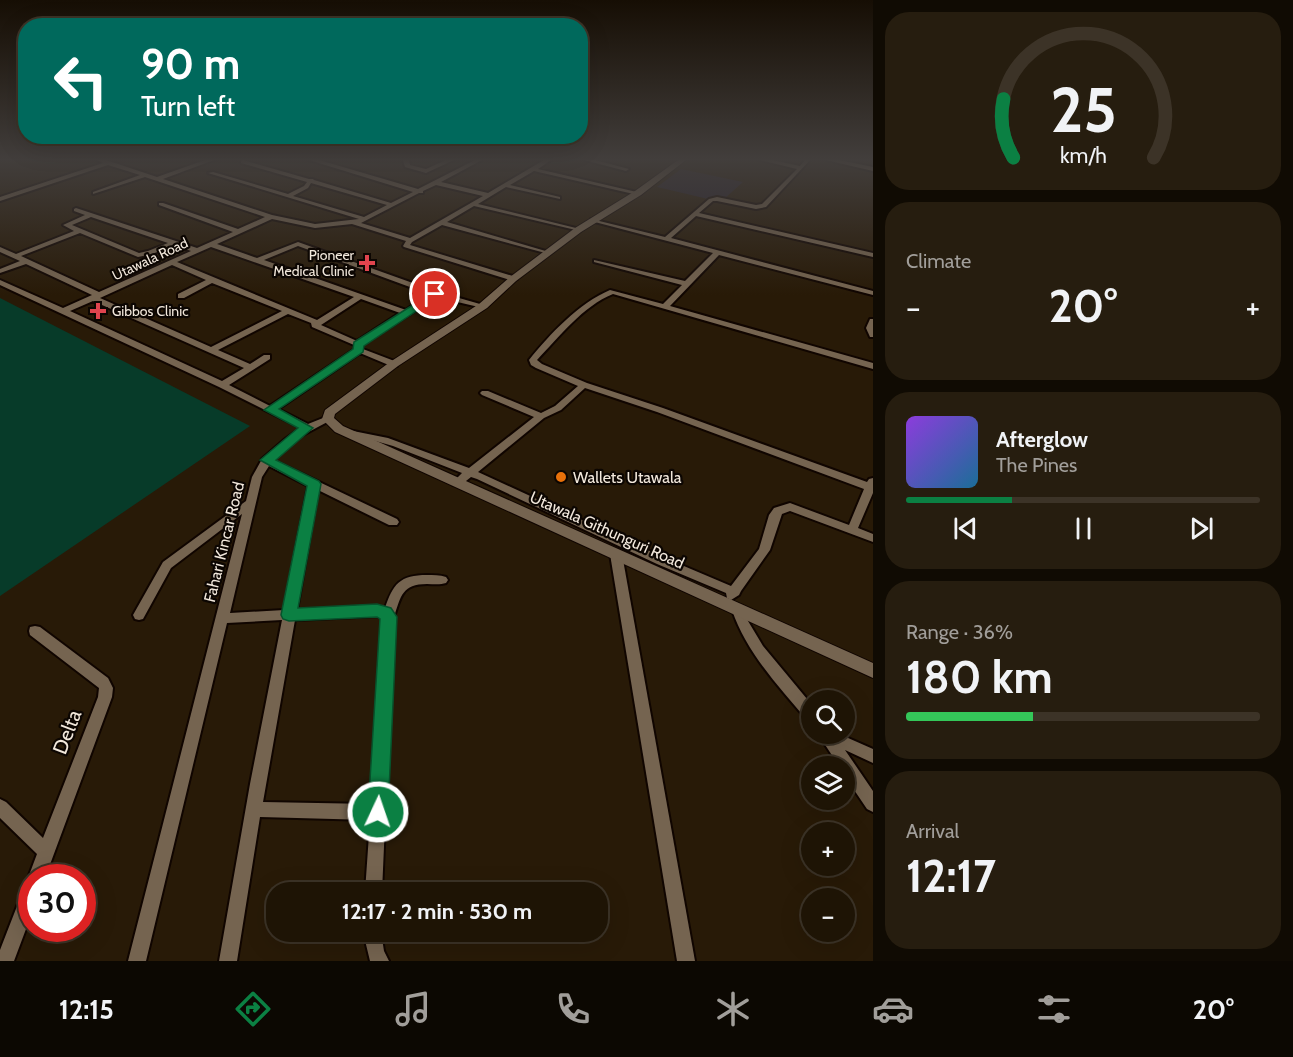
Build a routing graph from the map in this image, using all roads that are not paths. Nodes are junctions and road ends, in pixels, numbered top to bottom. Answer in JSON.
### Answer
{"nodes":[{"id":1,"x":163,"y":205,"type":"edge"},
{"id":2,"x":235,"y":205,"type":"edge"},
{"id":3,"x":321,"y":205,"type":"edge"},
{"id":4,"x":393,"y":205,"type":"edge"},
{"id":5,"x":470,"y":205,"type":"edge"},
{"id":6,"x":475,"y":205,"type":"edge"},
{"id":7,"x":618,"y":205,"type":"edge"},
{"id":8,"x":706,"y":205,"type":"edge"},
{"id":9,"x":745,"y":205,"type":"edge"},
{"id":10,"x":765,"y":205,"type":"edge"},
{"id":11,"x":76,"y":210,"type":"dead end"},
{"id":12,"x":694,"y":214,"type":"junction"},
{"id":13,"x":91,"y":215,"type":"junction"},
{"id":14,"x":271,"y":217,"type":"junction"},
{"id":15,"x":366,"y":219,"type":"junction"},
{"id":16,"x":593,"y":220,"type":"junction"},
{"id":17,"x":352,"y":222,"type":"junction"},
{"id":18,"x":440,"y":222,"type":"junction"},
{"id":19,"x":578,"y":230,"type":"junction"},
{"id":20,"x":80,"y":231,"type":"junction"},
{"id":21,"x":237,"y":231,"type":"junction"},
{"id":22,"x":666,"y":239,"type":"junction"},
{"id":23,"x":410,"y":240,"type":"junction"},
{"id":24,"x":174,"y":243,"type":"junction"},
{"id":25,"x":210,"y":244,"type":"junction"},
{"id":26,"x":196,"y":250,"type":"junction"},
{"id":27,"x":2,"y":252,"type":"edge"},
{"id":28,"x":718,"y":252,"type":"junction"},
{"id":29,"x":547,"y":253,"type":"junction"},
{"id":30,"x":873,"y":255,"type":"edge"},
{"id":31,"x":16,"y":256,"type":"junction"},
{"id":32,"x":27,"y":261,"type":"junction"},
{"id":33,"x":256,"y":261,"type":"junction"},
{"id":34,"x":596,"y":261,"type":"dead end"},
{"id":35,"x":171,"y":262,"type":"junction"},
{"id":36,"x":0,"y":271,"type":"edge"},
{"id":37,"x":513,"y":279,"type":"junction"},
{"id":38,"x":212,"y":280,"type":"junction"},
{"id":39,"x":0,"y":282,"type":"edge"},
{"id":40,"x":687,"y":284,"type":"junction"},
{"id":41,"x":873,"y":292,"type":"edge"},
{"id":42,"x":435,"y":294,"type":"junction"},
{"id":43,"x":181,"y":296,"type":"dead end"},
{"id":44,"x":97,"y":297,"type":"junction"},
{"id":45,"x":359,"y":297,"type":"junction"},
{"id":46,"x":483,"y":306,"type":"junction"},
{"id":47,"x":665,"y":306,"type":"junction"},
{"id":48,"x":64,"y":311,"type":"junction"},
{"id":49,"x":288,"y":311,"type":"junction"},
{"id":50,"x":408,"y":314,"type":"junction"},
{"id":51,"x":873,"y":321,"type":"edge"},
{"id":52,"x":315,"y":325,"type":"junction"},
{"id":53,"x":873,"y":335,"type":"edge"},
{"id":54,"x":358,"y":347,"type":"junction"},
{"id":55,"x":211,"y":350,"type":"junction"},
{"id":56,"x":267,"y":357,"type":"dead end"},
{"id":57,"x":394,"y":364,"type":"junction"},
{"id":58,"x":873,"y":366,"type":"edge"},
{"id":59,"x":249,"y":367,"type":"junction"},
{"id":60,"x":222,"y":385,"type":"junction"},
{"id":61,"x":584,"y":385,"type":"junction"},
{"id":62,"x":485,"y":393,"type":"dead end"},
{"id":63,"x":270,"y":410,"type":"junction"},
{"id":64,"x":541,"y":416,"type":"junction"},
{"id":65,"x":328,"y":419,"type":"junction"},
{"id":66,"x":306,"y":428,"type":"junction"},
{"id":67,"x":413,"y":456,"type":"junction"},
{"id":68,"x":266,"y":460,"type":"junction"},
{"id":69,"x":470,"y":472,"type":"junction"},
{"id":70,"x":457,"y":483,"type":"junction"},
{"id":71,"x":314,"y":484,"type":"junction"},
{"id":72,"x":872,"y":484,"type":"edge"},
{"id":73,"x":250,"y":503,"type":"junction"},
{"id":74,"x":393,"y":522,"type":"dead end"},
{"id":75,"x":852,"y":530,"type":"junction"},
{"id":76,"x":583,"y":531,"type":"junction"},
{"id":77,"x":873,"y":538,"type":"edge"},
{"id":78,"x":616,"y":554,"type":"junction"},
{"id":79,"x":681,"y":578,"type":"junction"},
{"id":80,"x":442,"y":580,"type":"dead end"},
{"id":81,"x":735,"y":592,"type":"junction"},
{"id":82,"x":720,"y":602,"type":"junction"},
{"id":83,"x":738,"y":610,"type":"junction"},
{"id":84,"x":139,"y":615,"type":"dead end"},
{"id":85,"x":289,"y":615,"type":"junction"},
{"id":86,"x":388,"y":617,"type":"junction"},
{"id":87,"x":222,"y":618,"type":"junction"},
{"id":88,"x":35,"y":631,"type":"dead end"},
{"id":89,"x":873,"y":671,"type":"edge"},
{"id":90,"x":801,"y":703,"type":"edge"},
{"id":91,"x":832,"y":744,"type":"edge"},
{"id":92,"x":847,"y":744,"type":"edge"},
{"id":93,"x":873,"y":756,"type":"edge"},
{"id":94,"x":873,"y":804,"type":"edge"},
{"id":95,"x":0,"y":807,"type":"edge"},
{"id":96,"x":254,"y":809,"type":"junction"},
{"id":97,"x":378,"y":812,"type":"junction"},
{"id":98,"x":45,"y":851,"type":"junction"},
{"id":99,"x":41,"y":864,"type":"edge"},
{"id":100,"x":374,"y":882,"type":"edge"},
{"id":101,"x":18,"y":926,"type":"edge"},
{"id":102,"x":374,"y":942,"type":"edge"},
{"id":103,"x":5,"y":961,"type":"edge"},
{"id":104,"x":137,"y":961,"type":"edge"},
{"id":105,"x":228,"y":961,"type":"edge"},
{"id":106,"x":380,"y":961,"type":"edge"},
{"id":107,"x":686,"y":961,"type":"edge"}],
"edges":[{"from":1,"to":21,"type":"street"},
{"from":2,"to":14,"type":"street"},
{"from":3,"to":15,"type":"street"},
{"from":4,"to":15,"type":"street"},
{"from":5,"to":18,"type":"street"},
{"from":6,"to":19,"type":"street"},
{"from":7,"to":16,"type":"street","name":"Fahari Kincar Road"},
{"from":8,"to":12,"type":"street"},
{"from":9,"to":10,"type":"street"},
{"from":11,"to":13,"type":"street"},
{"from":12,"to":22,"type":"street"},
{"from":12,"to":30,"type":"street"},
{"from":13,"to":20,"type":"street"},
{"from":13,"to":24,"type":"street"},
{"from":14,"to":17,"type":"street"},
{"from":14,"to":21,"type":"street","name":"Utawala Road"},
{"from":15,"to":17,"type":"street"},
{"from":16,"to":19,"type":"street","name":"Fahari Kincar Road"},
{"from":16,"to":22,"type":"street"},
{"from":17,"to":23,"type":"street"},
{"from":18,"to":23,"type":"street"},
{"from":18,"to":29,"type":"street"},
{"from":19,"to":29,"type":"street","name":"Fahari Kincar Road"},
{"from":20,"to":24,"type":"street"},
{"from":20,"to":31,"type":"street"},
{"from":21,"to":25,"type":"street","name":"Utawala Road"},
{"from":22,"to":28,"type":"street"},
{"from":23,"to":37,"type":"street"},
{"from":24,"to":26,"type":"street"},
{"from":25,"to":26,"type":"street","name":"Utawala Road"},
{"from":25,"to":33,"type":"street"},
{"from":26,"to":35,"type":"street","name":"Utawala Road"},
{"from":27,"to":31,"type":"street"},
{"from":28,"to":40,"type":"street"},
{"from":28,"to":41,"type":"street"},
{"from":29,"to":37,"type":"street","name":"Fahari Kincar Road"},
{"from":31,"to":32,"type":"street"},
{"from":32,"to":36,"type":"street"},
{"from":32,"to":44,"type":"street"},
{"from":33,"to":42,"type":"street"},
{"from":33,"to":45,"type":"street"},
{"from":34,"to":40,"type":"street"},
{"from":35,"to":38,"type":"street"},
{"from":35,"to":44,"type":"street","name":"Utawala Road"},
{"from":37,"to":46,"type":"street","name":"Fahari Kincar Road"},
{"from":38,"to":43,"type":"street"},
{"from":38,"to":49,"type":"street"},
{"from":39,"to":48,"type":"street"},
{"from":40,"to":47,"type":"street"},
{"from":42,"to":46,"type":"street"},
{"from":42,"to":50,"type":"street"},
{"from":44,"to":48,"type":"street","name":"Utawala Road"},
{"from":44,"to":55,"type":"street"},
{"from":45,"to":50,"type":"street"},
{"from":45,"to":52,"type":"street"},
{"from":46,"to":57,"type":"street","name":"Fahari Kincar Road"},
{"from":47,"to":58,"type":"street"},
{"from":47,"to":61,"type":"street"},
{"from":48,"to":60,"type":"street"},
{"from":49,"to":52,"type":"street"},
{"from":49,"to":55,"type":"street"},
{"from":50,"to":54,"type":"street"},
{"from":51,"to":53,"type":"street"},
{"from":52,"to":54,"type":"street"},
{"from":54,"to":57,"type":"street"},
{"from":54,"to":63,"type":"street"},
{"from":55,"to":59,"type":"street"},
{"from":56,"to":59,"type":"street"},
{"from":57,"to":65,"type":"street","name":"Fahari Kincar Road"},
{"from":59,"to":60,"type":"street"},
{"from":60,"to":63,"type":"street"},
{"from":61,"to":64,"type":"street"},
{"from":61,"to":72,"type":"street"},
{"from":62,"to":64,"type":"street"},
{"from":63,"to":66,"type":"street"},
{"from":64,"to":69,"type":"street"},
{"from":65,"to":66,"type":"street","name":"Fahari Kincar Road"},
{"from":65,"to":67,"type":"street","name":"Utawala Githunguri Road"},
{"from":66,"to":68,"type":"street","name":"Fahari Kincar Road"},
{"from":67,"to":69,"type":"street"},
{"from":67,"to":70,"type":"street","name":"Utawala Githunguri Road"},
{"from":68,"to":71,"type":"street"},
{"from":68,"to":73,"type":"street","name":"Fahari Kincar Road"},
{"from":69,"to":70,"type":"street"},
{"from":69,"to":76,"type":"street"},
{"from":70,"to":76,"type":"street","name":"Utawala Githunguri Road"},
{"from":71,"to":74,"type":"street"},
{"from":71,"to":85,"type":"street"},
{"from":72,"to":75,"type":"street"},
{"from":73,"to":84,"type":"street"},
{"from":73,"to":87,"type":"street","name":"Fahari Kincar Road"},
{"from":75,"to":77,"type":"street"},
{"from":75,"to":81,"type":"street"},
{"from":76,"to":78,"type":"street","name":"Utawala Githunguri Road"},
{"from":76,"to":79,"type":"street"},
{"from":78,"to":79,"type":"street","name":"Utawala Githunguri Road"},
{"from":78,"to":107,"type":"street"},
{"from":79,"to":81,"type":"street"},
{"from":79,"to":82,"type":"street","name":"Utawala Githunguri Road"},
{"from":80,"to":86,"type":"street"},
{"from":81,"to":82,"type":"street"},
{"from":82,"to":83,"type":"street","name":"Utawala Githunguri Road"},
{"from":83,"to":89,"type":"street","name":"Utawala Githunguri Road"},
{"from":83,"to":90,"type":"street"},
{"from":85,"to":86,"type":"street"},
{"from":85,"to":87,"type":"street"},
{"from":85,"to":96,"type":"street"},
{"from":86,"to":97,"type":"street"},
{"from":87,"to":104,"type":"street","name":"Fahari Kincar Road"},
{"from":88,"to":98,"type":"street","name":"Delta"},
{"from":91,"to":94,"type":"street"},
{"from":92,"to":93,"type":"street"},
{"from":95,"to":98,"type":"street"},
{"from":96,"to":97,"type":"street"},
{"from":96,"to":105,"type":"street"},
{"from":97,"to":100,"type":"street"},
{"from":98,"to":99,"type":"street","name":"Delta"},
{"from":101,"to":103,"type":"street"},
{"from":102,"to":106,"type":"street"}]}
